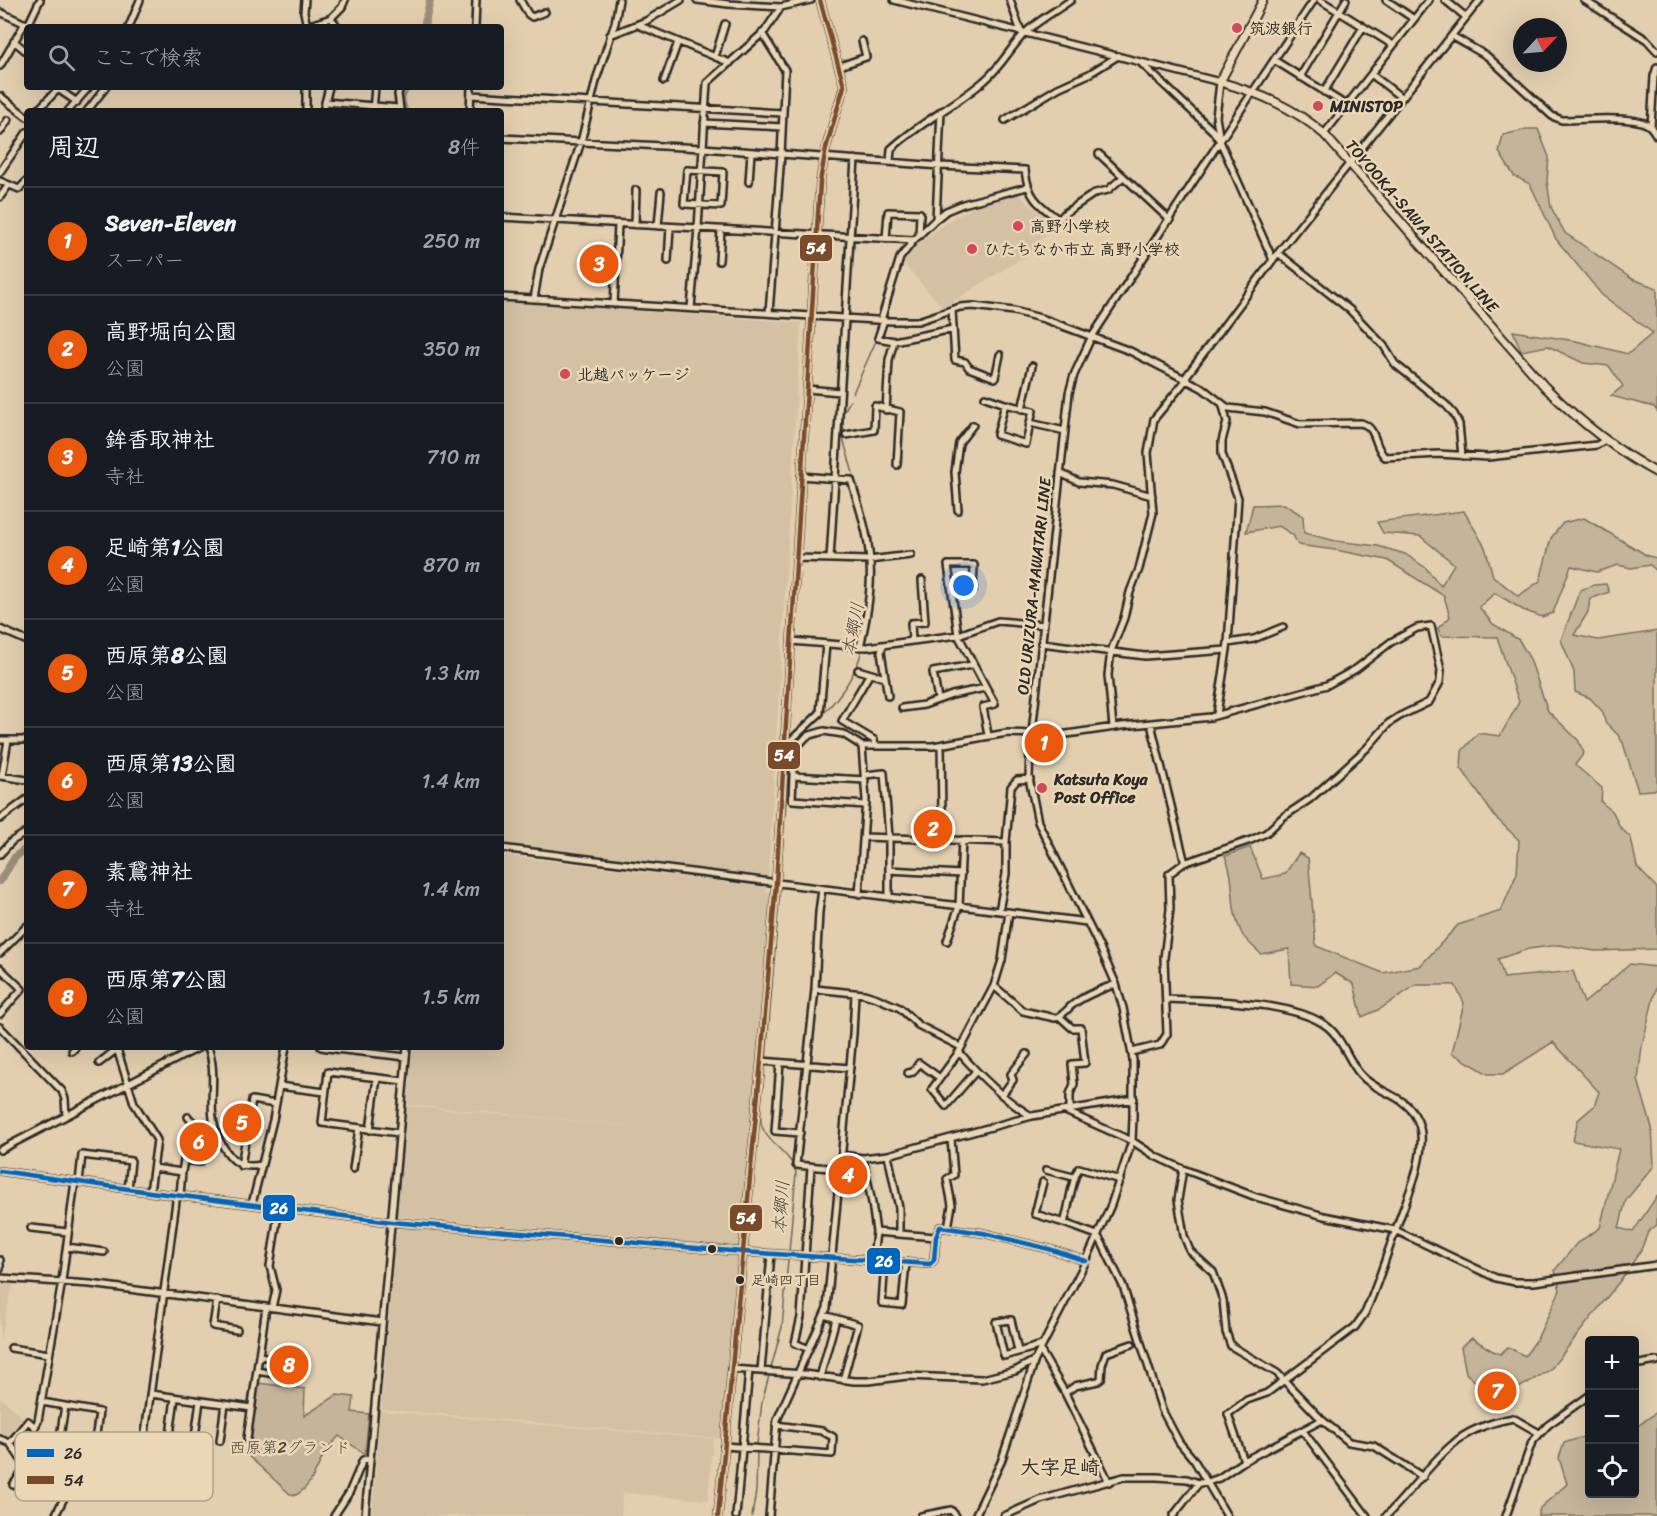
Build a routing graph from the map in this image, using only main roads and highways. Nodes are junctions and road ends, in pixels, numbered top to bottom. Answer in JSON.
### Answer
{"nodes":[{"id":1,"x":1263,"y":0,"type":"edge"},
{"id":2,"x":1657,"y":473,"type":"edge"}],
"edges":[{"from":1,"to":2,"type":"main road","name":"TOYOOKA-SAWA STATION LINE"}]}
